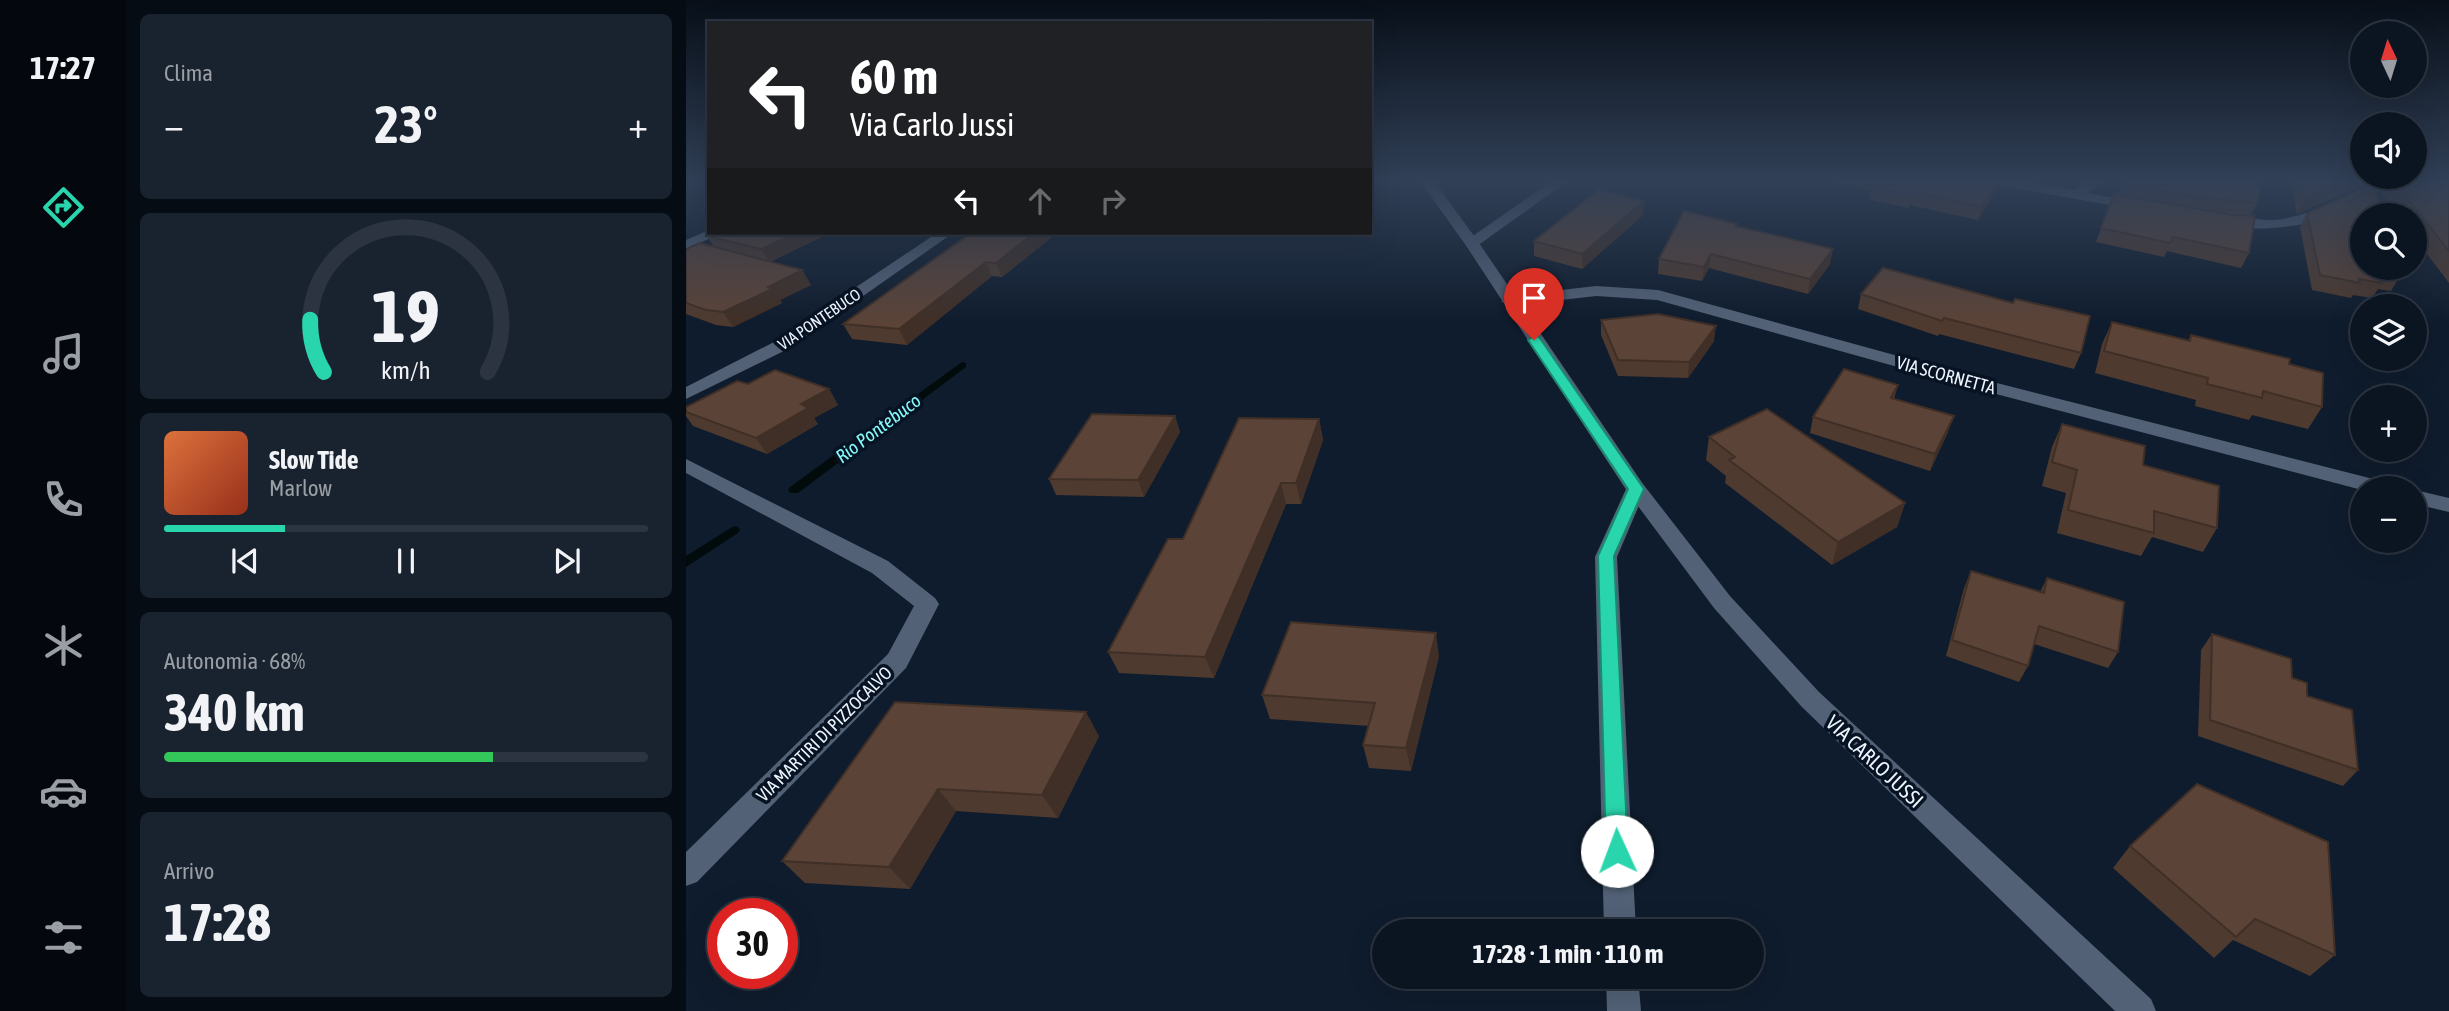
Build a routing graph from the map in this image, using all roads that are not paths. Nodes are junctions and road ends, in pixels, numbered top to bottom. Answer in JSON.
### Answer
{"nodes":[{"id":1,"x":1461,"y":228,"type":"edge"},
{"id":2,"x":1493,"y":228,"type":"edge"},
{"id":3,"x":710,"y":235,"type":"edge"},
{"id":4,"x":943,"y":235,"type":"edge"},
{"id":5,"x":1472,"y":243,"type":"junction"},
{"id":6,"x":686,"y":245,"type":"edge"},
{"id":7,"x":1509,"y":301,"type":"junction"},
{"id":8,"x":686,"y":394,"type":"edge"},
{"id":9,"x":686,"y":465,"type":"edge"},
{"id":10,"x":2350,"y":480,"type":"edge"},
{"id":11,"x":1636,"y":489,"type":"junction"},
{"id":12,"x":2427,"y":500,"type":"edge"},
{"id":13,"x":2449,"y":505,"type":"edge"},
{"id":14,"x":686,"y":872,"type":"edge"},
{"id":15,"x":1620,"y":919,"type":"edge"},
{"id":16,"x":1622,"y":989,"type":"edge"},
{"id":17,"x":1623,"y":1011,"type":"edge"},
{"id":18,"x":2139,"y":1011,"type":"edge"}],
"edges":[{"from":1,"to":5,"type":"street","name":"VIA CARLO JUSSI"},
{"from":2,"to":5,"type":"street"},
{"from":3,"to":6,"type":"street"},
{"from":4,"to":8,"type":"street","name":"VIA PONTEBUCO"},
{"from":5,"to":7,"type":"street","name":"VIA CARLO JUSSI"},
{"from":7,"to":10,"type":"street","name":"VIA SCORNETTA"},
{"from":7,"to":11,"type":"street","name":"VIA CARLO JUSSI"},
{"from":9,"to":14,"type":"street","name":"VIA MARTIRI DI PIZZOCALVO"},
{"from":11,"to":15,"type":"street"},
{"from":11,"to":18,"type":"street","name":"VIA CARLO JUSSI"},
{"from":12,"to":13,"type":"street"},
{"from":16,"to":17,"type":"street"}]}
